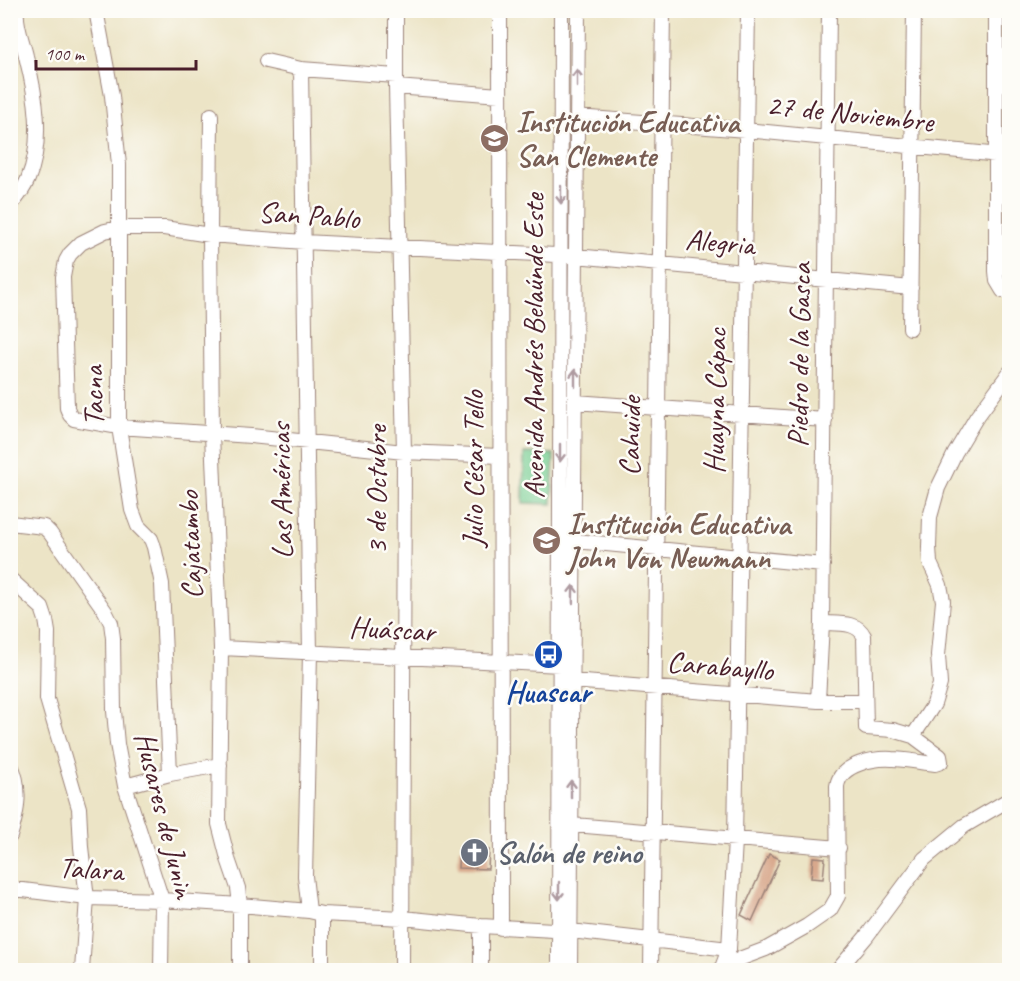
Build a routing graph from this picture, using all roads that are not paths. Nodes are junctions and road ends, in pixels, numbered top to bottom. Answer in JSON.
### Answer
{"nodes":[{"id":1,"x":17,"y":10,"type":"edge"},
{"id":2,"x":96,"y":10,"type":"edge"},
{"id":3,"x":396,"y":10,"type":"edge"},
{"id":4,"x":500,"y":10,"type":"edge"},
{"id":5,"x":561,"y":10,"type":"edge"},
{"id":6,"x":578,"y":10,"type":"edge"},
{"id":7,"x":663,"y":10,"type":"edge"},
{"id":8,"x":748,"y":10,"type":"edge"},
{"id":9,"x":830,"y":10,"type":"edge"},
{"id":10,"x":914,"y":10,"type":"edge"},
{"id":11,"x":996,"y":10,"type":"edge"},
{"id":12,"x":266,"y":61,"type":"dead end"},
{"id":13,"x":301,"y":69,"type":"junction"},
{"id":14,"x":396,"y":82,"type":"junction"},
{"id":15,"x":500,"y":95,"type":"junction"},
{"id":16,"x":211,"y":115,"type":"dead end"},
{"id":17,"x":577,"y":117,"type":"junction"},
{"id":18,"x":661,"y":124,"type":"junction"},
{"id":19,"x":746,"y":130,"type":"junction"},
{"id":20,"x":828,"y":138,"type":"junction"},
{"id":21,"x":912,"y":146,"type":"junction"},
{"id":22,"x":1002,"y":155,"type":"edge"},
{"id":23,"x":10,"y":206,"type":"edge"},
{"id":24,"x":119,"y":228,"type":"junction"},
{"id":25,"x":210,"y":235,"type":"junction"},
{"id":26,"x":304,"y":242,"type":"junction"},
{"id":27,"x":400,"y":248,"type":"junction"},
{"id":28,"x":500,"y":252,"type":"junction"},
{"id":29,"x":561,"y":255,"type":"junction"},
{"id":30,"x":576,"y":256,"type":"junction"},
{"id":31,"x":659,"y":264,"type":"junction"},
{"id":32,"x":744,"y":272,"type":"junction"},
{"id":33,"x":826,"y":280,"type":"junction"},
{"id":34,"x":911,"y":288,"type":"junction"},
{"id":35,"x":1003,"y":291,"type":"dead end"},
{"id":36,"x":910,"y":328,"type":"dead end"},
{"id":37,"x":1010,"y":372,"type":"edge"},
{"id":38,"x":575,"y":402,"type":"junction"},
{"id":39,"x":658,"y":408,"type":"junction"},
{"id":40,"x":742,"y":414,"type":"junction"},
{"id":41,"x":825,"y":420,"type":"junction"},
{"id":42,"x":119,"y":427,"type":"junction"},
{"id":43,"x":212,"y":434,"type":"junction"},
{"id":44,"x":307,"y":442,"type":"junction"},
{"id":45,"x":404,"y":452,"type":"junction"},
{"id":46,"x":500,"y":456,"type":"junction"},
{"id":47,"x":10,"y":523,"type":"edge"},
{"id":48,"x":567,"y":540,"type":"junction"},
{"id":49,"x":656,"y":549,"type":"junction"},
{"id":50,"x":740,"y":557,"type":"junction"},
{"id":51,"x":823,"y":565,"type":"junction"},
{"id":52,"x":10,"y":579,"type":"edge"},
{"id":53,"x":822,"y":623,"type":"junction"},
{"id":54,"x":221,"y":648,"type":"junction"},
{"id":55,"x":310,"y":652,"type":"junction"},
{"id":56,"x":403,"y":657,"type":"junction"},
{"id":57,"x":500,"y":662,"type":"junction"},
{"id":58,"x":560,"y":665,"type":"junction"},
{"id":59,"x":572,"y":681,"type":"junction"},
{"id":60,"x":654,"y":688,"type":"junction"},
{"id":61,"x":737,"y":694,"type":"junction"},
{"id":62,"x":818,"y":701,"type":"junction"},
{"id":63,"x":865,"y":701,"type":"junction"},
{"id":64,"x":913,"y":736,"type":"junction"},
{"id":65,"x":10,"y":763,"type":"edge"},
{"id":66,"x":220,"y":765,"type":"junction"},
{"id":67,"x":170,"y":774,"type":"junction"},
{"id":68,"x":125,"y":786,"type":"junction"},
{"id":69,"x":1010,"y":799,"type":"edge"},
{"id":70,"x":565,"y":824,"type":"junction"},
{"id":71,"x":653,"y":833,"type":"junction"},
{"id":72,"x":10,"y":836,"type":"edge"},
{"id":73,"x":735,"y":840,"type":"junction"},
{"id":74,"x":839,"y":848,"type":"junction"},
{"id":75,"x":10,"y":890,"type":"edge"},
{"id":76,"x":87,"y":898,"type":"junction"},
{"id":77,"x":162,"y":900,"type":"junction"},
{"id":78,"x":240,"y":905,"type":"junction"},
{"id":79,"x":315,"y":913,"type":"junction"},
{"id":80,"x":403,"y":918,"type":"junction"},
{"id":81,"x":481,"y":926,"type":"junction"},
{"id":82,"x":501,"y":928,"type":"junction"},
{"id":83,"x":565,"y":931,"type":"junction"},
{"id":84,"x":652,"y":939,"type":"junction"},
{"id":85,"x":729,"y":949,"type":"junction"},
{"id":86,"x":82,"y":970,"type":"edge"},
{"id":87,"x":161,"y":970,"type":"edge"},
{"id":88,"x":240,"y":970,"type":"edge"},
{"id":89,"x":322,"y":970,"type":"edge"},
{"id":90,"x":402,"y":970,"type":"edge"},
{"id":91,"x":481,"y":970,"type":"edge"},
{"id":92,"x":559,"y":970,"type":"edge"},
{"id":93,"x":570,"y":970,"type":"edge"},
{"id":94,"x":651,"y":970,"type":"edge"},
{"id":95,"x":721,"y":970,"type":"edge"},
{"id":96,"x":838,"y":970,"type":"edge"}],
"edges":[{"from":1,"to":23,"type":"street"},
{"from":2,"to":24,"type":"street","name":"Tacna"},
{"from":3,"to":14,"type":"street","name":"3 de Octubre"},
{"from":4,"to":15,"type":"street","name":"Julio César Tello"},
{"from":5,"to":29,"type":"street","name":"Avenida Andrés Belaúnde Este","one_way":true},
{"from":17,"to":6,"type":"street","name":"Avenida Andrés Belaúnde Este","one_way":true},
{"from":7,"to":18,"type":"street","name":"Cahuide"},
{"from":8,"to":19,"type":"street","name":"Huayna Cápac"},
{"from":9,"to":20,"type":"street","name":"Piedro de la Gasca"},
{"from":10,"to":21,"type":"street"},
{"from":11,"to":22,"type":"street"},
{"from":12,"to":13,"type":"street"},
{"from":13,"to":14,"type":"street"},
{"from":13,"to":26,"type":"street","name":"Las Américas"},
{"from":14,"to":15,"type":"street"},
{"from":14,"to":27,"type":"street","name":"3 de Octubre"},
{"from":15,"to":28,"type":"street","name":"Julio César Tello"},
{"from":16,"to":25,"type":"street","name":"Cajatambo"},
{"from":17,"to":18,"type":"street","name":"27 de Noviembre"},
{"from":17,"to":30,"type":"street","name":"Avenida Andrés Belaúnde Este"},
{"from":18,"to":19,"type":"street","name":"27 de Noviembre"},
{"from":18,"to":31,"type":"street","name":"Cahuide"},
{"from":19,"to":20,"type":"street","name":"27 de Noviembre"},
{"from":19,"to":32,"type":"street","name":"Huayna Cápac"},
{"from":20,"to":21,"type":"street","name":"27 de Noviembre"},
{"from":20,"to":33,"type":"street","name":"Piedro de la Gasca"},
{"from":21,"to":22,"type":"street","name":"27 de Noviembre"},
{"from":21,"to":34,"type":"street"},
{"from":22,"to":35,"type":"street"},
{"from":24,"to":25,"type":"street","name":"San Pablo"},
{"from":24,"to":42,"type":"street","name":"Tacna"},
{"from":24,"to":42,"type":"street","name":"San Pablo"},
{"from":25,"to":26,"type":"street","name":"San Pablo"},
{"from":25,"to":43,"type":"street","name":"Cajatambo"},
{"from":26,"to":27,"type":"street","name":"San Pablo"},
{"from":26,"to":44,"type":"street","name":"Las Américas"},
{"from":27,"to":28,"type":"street","name":"San Pablo"},
{"from":27,"to":45,"type":"street","name":"3 de Octubre"},
{"from":28,"to":29,"type":"street","name":"San Pablo"},
{"from":28,"to":46,"type":"street","name":"Julio César Tello"},
{"from":29,"to":30,"type":"street","name":"Alegria"},
{"from":29,"to":48,"type":"street","name":"Avenida Andrés Belaúnde Este","one_way":true},
{"from":30,"to":31,"type":"street","name":"Alegria"},
{"from":38,"to":30,"type":"street","name":"Avenida Andrés Belaúnde Este","one_way":true},
{"from":31,"to":32,"type":"street","name":"Alegria"},
{"from":31,"to":39,"type":"street","name":"Cahuide"},
{"from":32,"to":33,"type":"street","name":"Alegria"},
{"from":32,"to":40,"type":"street","name":"Huayna Cápac"},
{"from":33,"to":34,"type":"street","name":"Alegria"},
{"from":33,"to":41,"type":"street","name":"Piedro de la Gasca"},
{"from":34,"to":36,"type":"street"},
{"from":37,"to":64,"type":"street"},
{"from":38,"to":39,"type":"street"},
{"from":38,"to":48,"type":"street","name":"Avenida Andrés Belaúnde Este"},
{"from":39,"to":40,"type":"street"},
{"from":39,"to":49,"type":"street","name":"Cahuide"},
{"from":40,"to":41,"type":"street"},
{"from":40,"to":50,"type":"street","name":"Huayna Cápac"},
{"from":41,"to":51,"type":"street","name":"Piedro de la Gasca"},
{"from":42,"to":43,"type":"street"},
{"from":42,"to":67,"type":"street","name":"Tacna"},
{"from":43,"to":44,"type":"street"},
{"from":43,"to":54,"type":"street","name":"Cajatambo"},
{"from":44,"to":45,"type":"street"},
{"from":44,"to":55,"type":"street","name":"Las Américas"},
{"from":45,"to":46,"type":"street"},
{"from":45,"to":56,"type":"street","name":"3 de Octubre"},
{"from":46,"to":57,"type":"street","name":"Julio César Tello"},
{"from":47,"to":68,"type":"street","name":"Husares de Junin"},
{"from":48,"to":49,"type":"street"},
{"from":48,"to":58,"type":"street","name":"Avenida Andrés Belaúnde Este"},
{"from":59,"to":48,"type":"street","name":"Avenida Andrés Belaúnde Este","one_way":true},
{"from":49,"to":50,"type":"street"},
{"from":49,"to":60,"type":"street","name":"Cahuide"},
{"from":50,"to":51,"type":"street"},
{"from":50,"to":61,"type":"street","name":"Huayna Cápac"},
{"from":51,"to":53,"type":"street","name":"Piedro de la Gasca"},
{"from":52,"to":76,"type":"street"},
{"from":53,"to":62,"type":"street","name":"Piedro de la Gasca"},
{"from":53,"to":63,"type":"street"},
{"from":54,"to":55,"type":"street","name":"Huáscar"},
{"from":54,"to":66,"type":"street","name":"Cajatambo"},
{"from":55,"to":56,"type":"street","name":"Huáscar"},
{"from":55,"to":79,"type":"street","name":"Las Américas"},
{"from":56,"to":57,"type":"street","name":"Huáscar"},
{"from":56,"to":80,"type":"street","name":"3 de Octubre"},
{"from":57,"to":58,"type":"street","name":"Huáscar"},
{"from":57,"to":82,"type":"street","name":"Julio César Tello"},
{"from":58,"to":70,"type":"street","name":"Avenida Andrés Belaúnde Este"},
{"from":59,"to":60,"type":"street","name":"Carabayllo"},
{"from":70,"to":59,"type":"street","name":"Avenida Andrés Belaúnde Este","one_way":true},
{"from":60,"to":61,"type":"street","name":"Carabayllo"},
{"from":60,"to":71,"type":"street","name":"Cahuide"},
{"from":61,"to":62,"type":"street","name":"Carabayllo"},
{"from":61,"to":73,"type":"street","name":"Huayna Cápac"},
{"from":62,"to":63,"type":"street","name":"Carabayllo"},
{"from":63,"to":64,"type":"street"},
{"from":64,"to":74,"type":"street"},
{"from":65,"to":72,"type":"street"},
{"from":66,"to":67,"type":"street"},
{"from":66,"to":78,"type":"street","name":"Cajatambo"},
{"from":67,"to":68,"type":"street"},
{"from":68,"to":77,"type":"street","name":"Husares de Junin"},
{"from":69,"to":96,"type":"street"},
{"from":70,"to":71,"type":"street"},
{"from":70,"to":83,"type":"street","name":"Avenida Andrés Belaúnde Este"},
{"from":71,"to":73,"type":"street"},
{"from":71,"to":84,"type":"street","name":"Cahuide"},
{"from":73,"to":74,"type":"street"},
{"from":73,"to":85,"type":"street","name":"Huayna Cápac"},
{"from":74,"to":95,"type":"street"},
{"from":75,"to":76,"type":"street","name":"Talara"},
{"from":76,"to":77,"type":"street","name":"Talara"},
{"from":76,"to":86,"type":"street"},
{"from":77,"to":78,"type":"street","name":"Talara"},
{"from":77,"to":87,"type":"street","name":"Husares de Junin"},
{"from":78,"to":79,"type":"street","name":"Talara"},
{"from":78,"to":88,"type":"street","name":"Cajatambo"},
{"from":79,"to":80,"type":"street","name":"Talara"},
{"from":79,"to":89,"type":"street","name":"Las Américas"},
{"from":80,"to":81,"type":"street","name":"Talara"},
{"from":80,"to":90,"type":"street","name":"3 de Octubre"},
{"from":81,"to":82,"type":"street","name":"Talara"},
{"from":81,"to":91,"type":"street"},
{"from":82,"to":83,"type":"street","name":"Talara"},
{"from":83,"to":84,"type":"street","name":"Talara"},
{"from":83,"to":92,"type":"street","name":"Avenida Andrés Belaúnde Este"},
{"from":83,"to":93,"type":"street","name":"Avenida Andrés Belaúnde Este"},
{"from":84,"to":85,"type":"street","name":"Talara"},
{"from":84,"to":94,"type":"street","name":"Cahuide"},
{"from":85,"to":95,"type":"street","name":"Huayna Cápac"}]}
